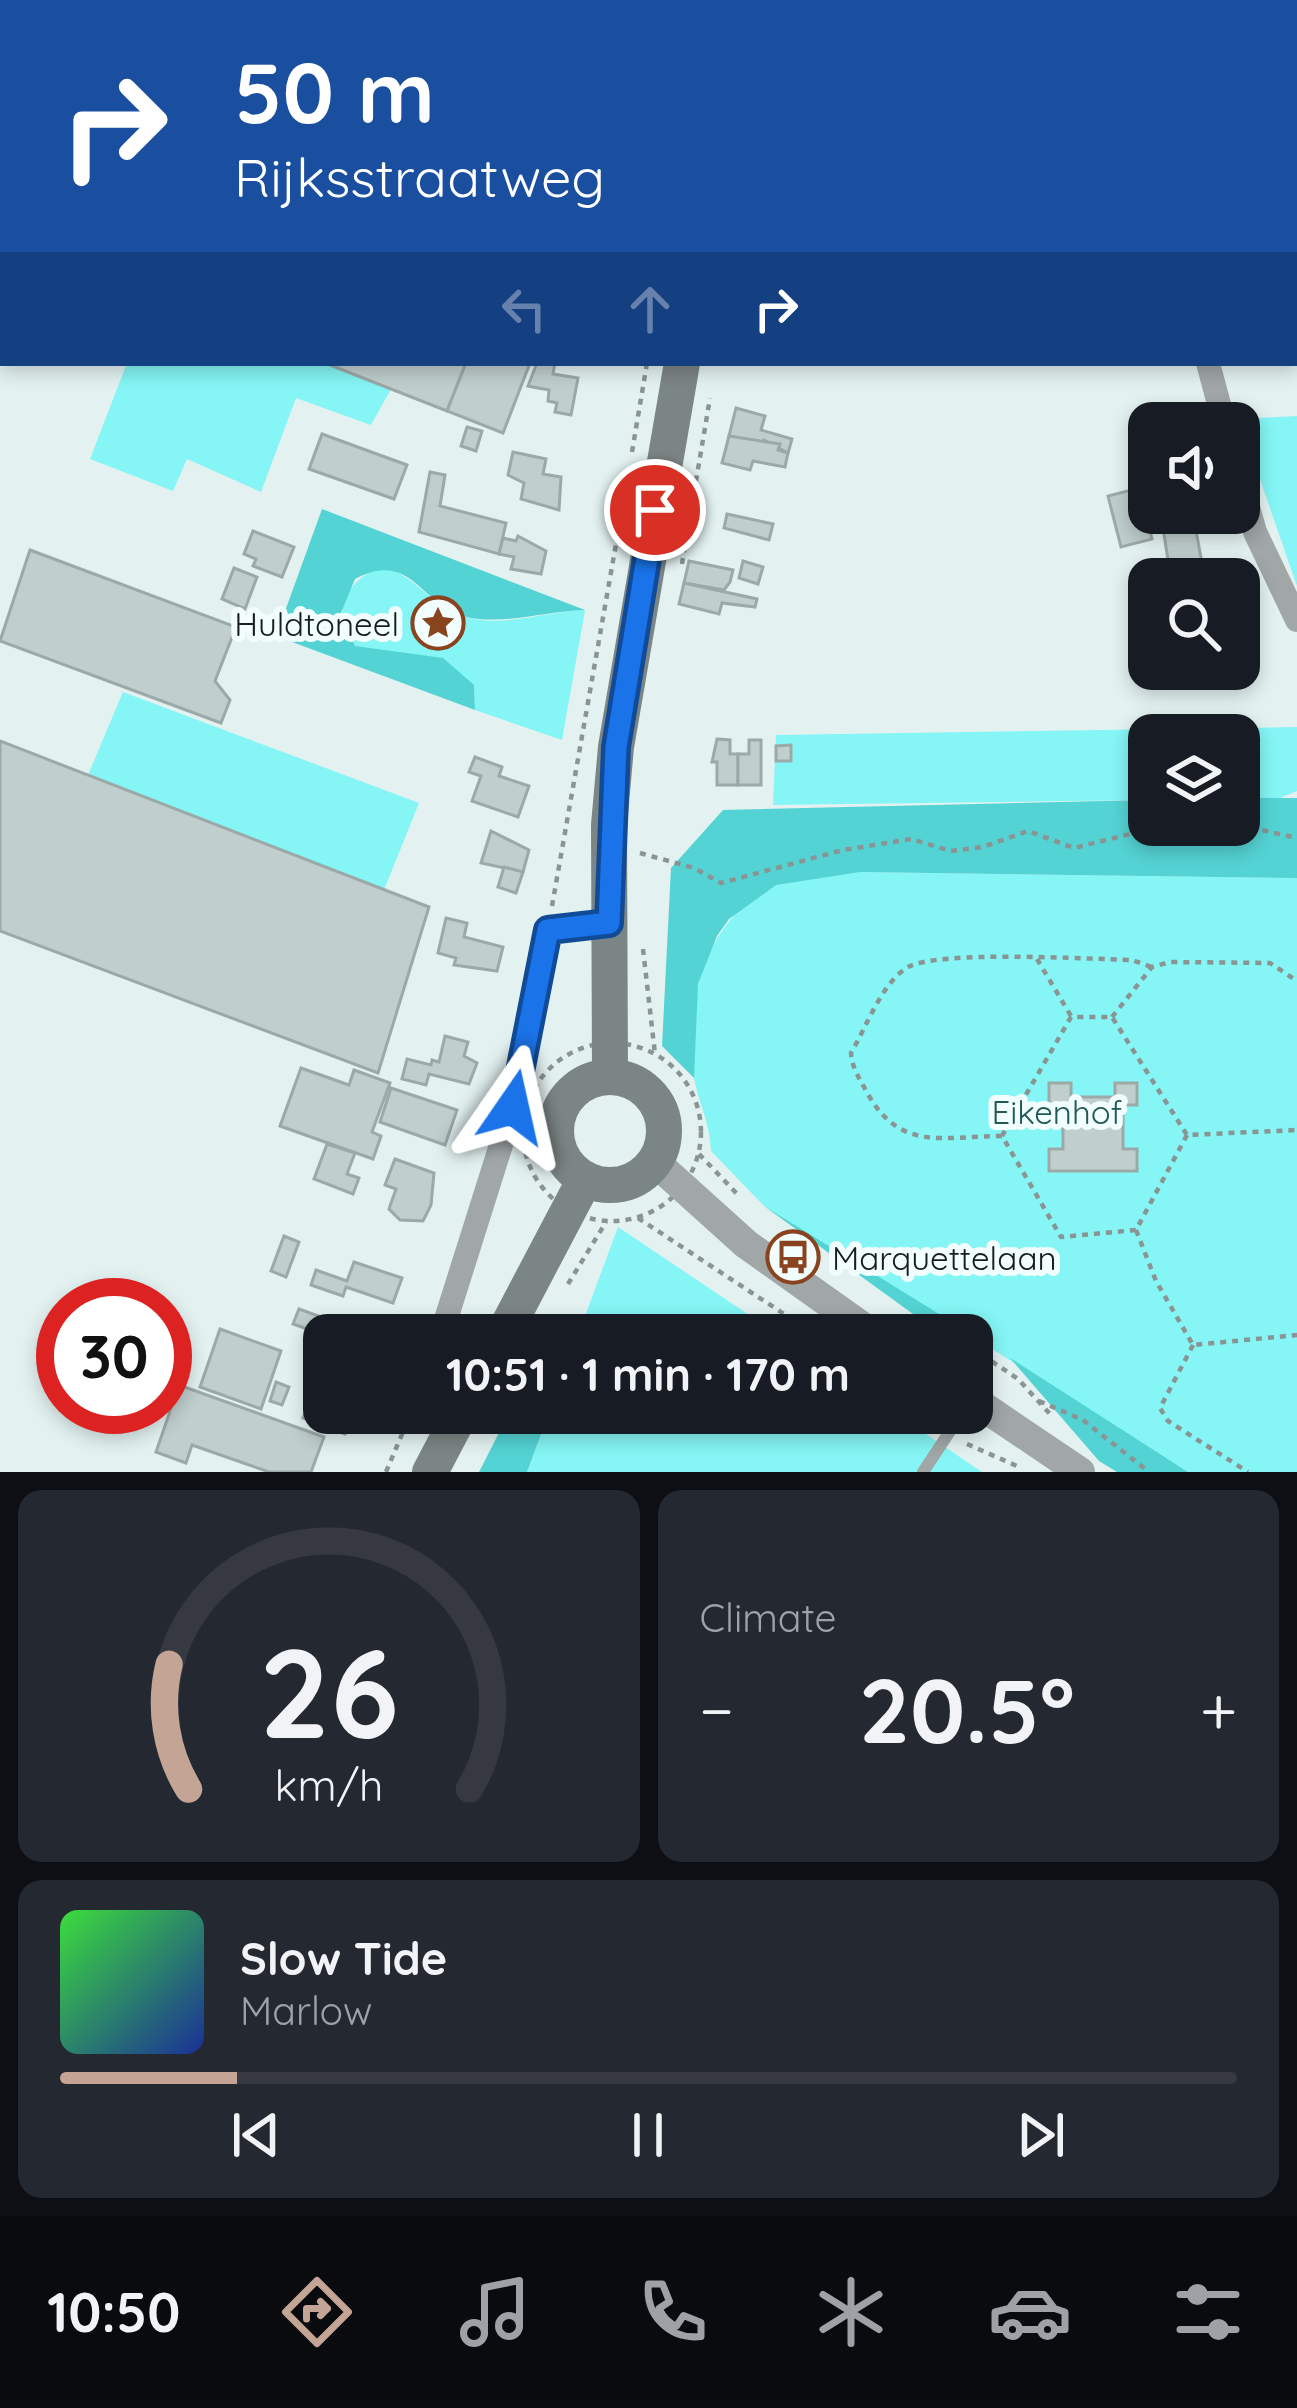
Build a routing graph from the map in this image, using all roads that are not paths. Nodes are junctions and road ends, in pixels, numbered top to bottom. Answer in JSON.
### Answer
{"nodes":[{"id":1,"x":681,"y":366,"type":"edge"},
{"id":2,"x":1209,"y":366,"type":"edge"},
{"id":3,"x":1219,"y":402,"type":"edge"},
{"id":4,"x":1256,"y":534,"type":"edge"},
{"id":5,"x":1297,"y":620,"type":"edge"},
{"id":6,"x":609,"y":923,"type":"junction"},
{"id":7,"x":610,"y":1059,"type":"junction"},
{"id":8,"x":655,"y":1162,"type":"junction"},
{"id":9,"x":577,"y":1195,"type":"junction"},
{"id":10,"x":448,"y":1314,"type":"edge"},
{"id":11,"x":513,"y":1314,"type":"edge"},
{"id":12,"x":844,"y":1314,"type":"edge"},
{"id":13,"x":993,"y":1413,"type":"edge"},
{"id":14,"x":450,"y":1434,"type":"edge"},
{"id":15,"x":948,"y":1434,"type":"edge"},
{"id":16,"x":430,"y":1472,"type":"edge"},
{"id":17,"x":923,"y":1472,"type":"edge"},
{"id":18,"x":1080,"y":1472,"type":"edge"}],
"edges":[{"from":1,"to":6,"type":"main road"},
{"from":2,"to":3,"type":"street"},
{"from":4,"to":5,"type":"street"},
{"from":6,"to":7,"type":"main road"},
{"from":6,"to":10,"type":"street"},
{"from":7,"to":8,"type":"main road"},
{"from":7,"to":9,"type":"main road"},
{"from":8,"to":9,"type":"main road"},
{"from":8,"to":12,"type":"street"},
{"from":9,"to":11,"type":"main road"},
{"from":13,"to":18,"type":"street"},
{"from":14,"to":16,"type":"main road"},
{"from":15,"to":17,"type":"lane"}]}
